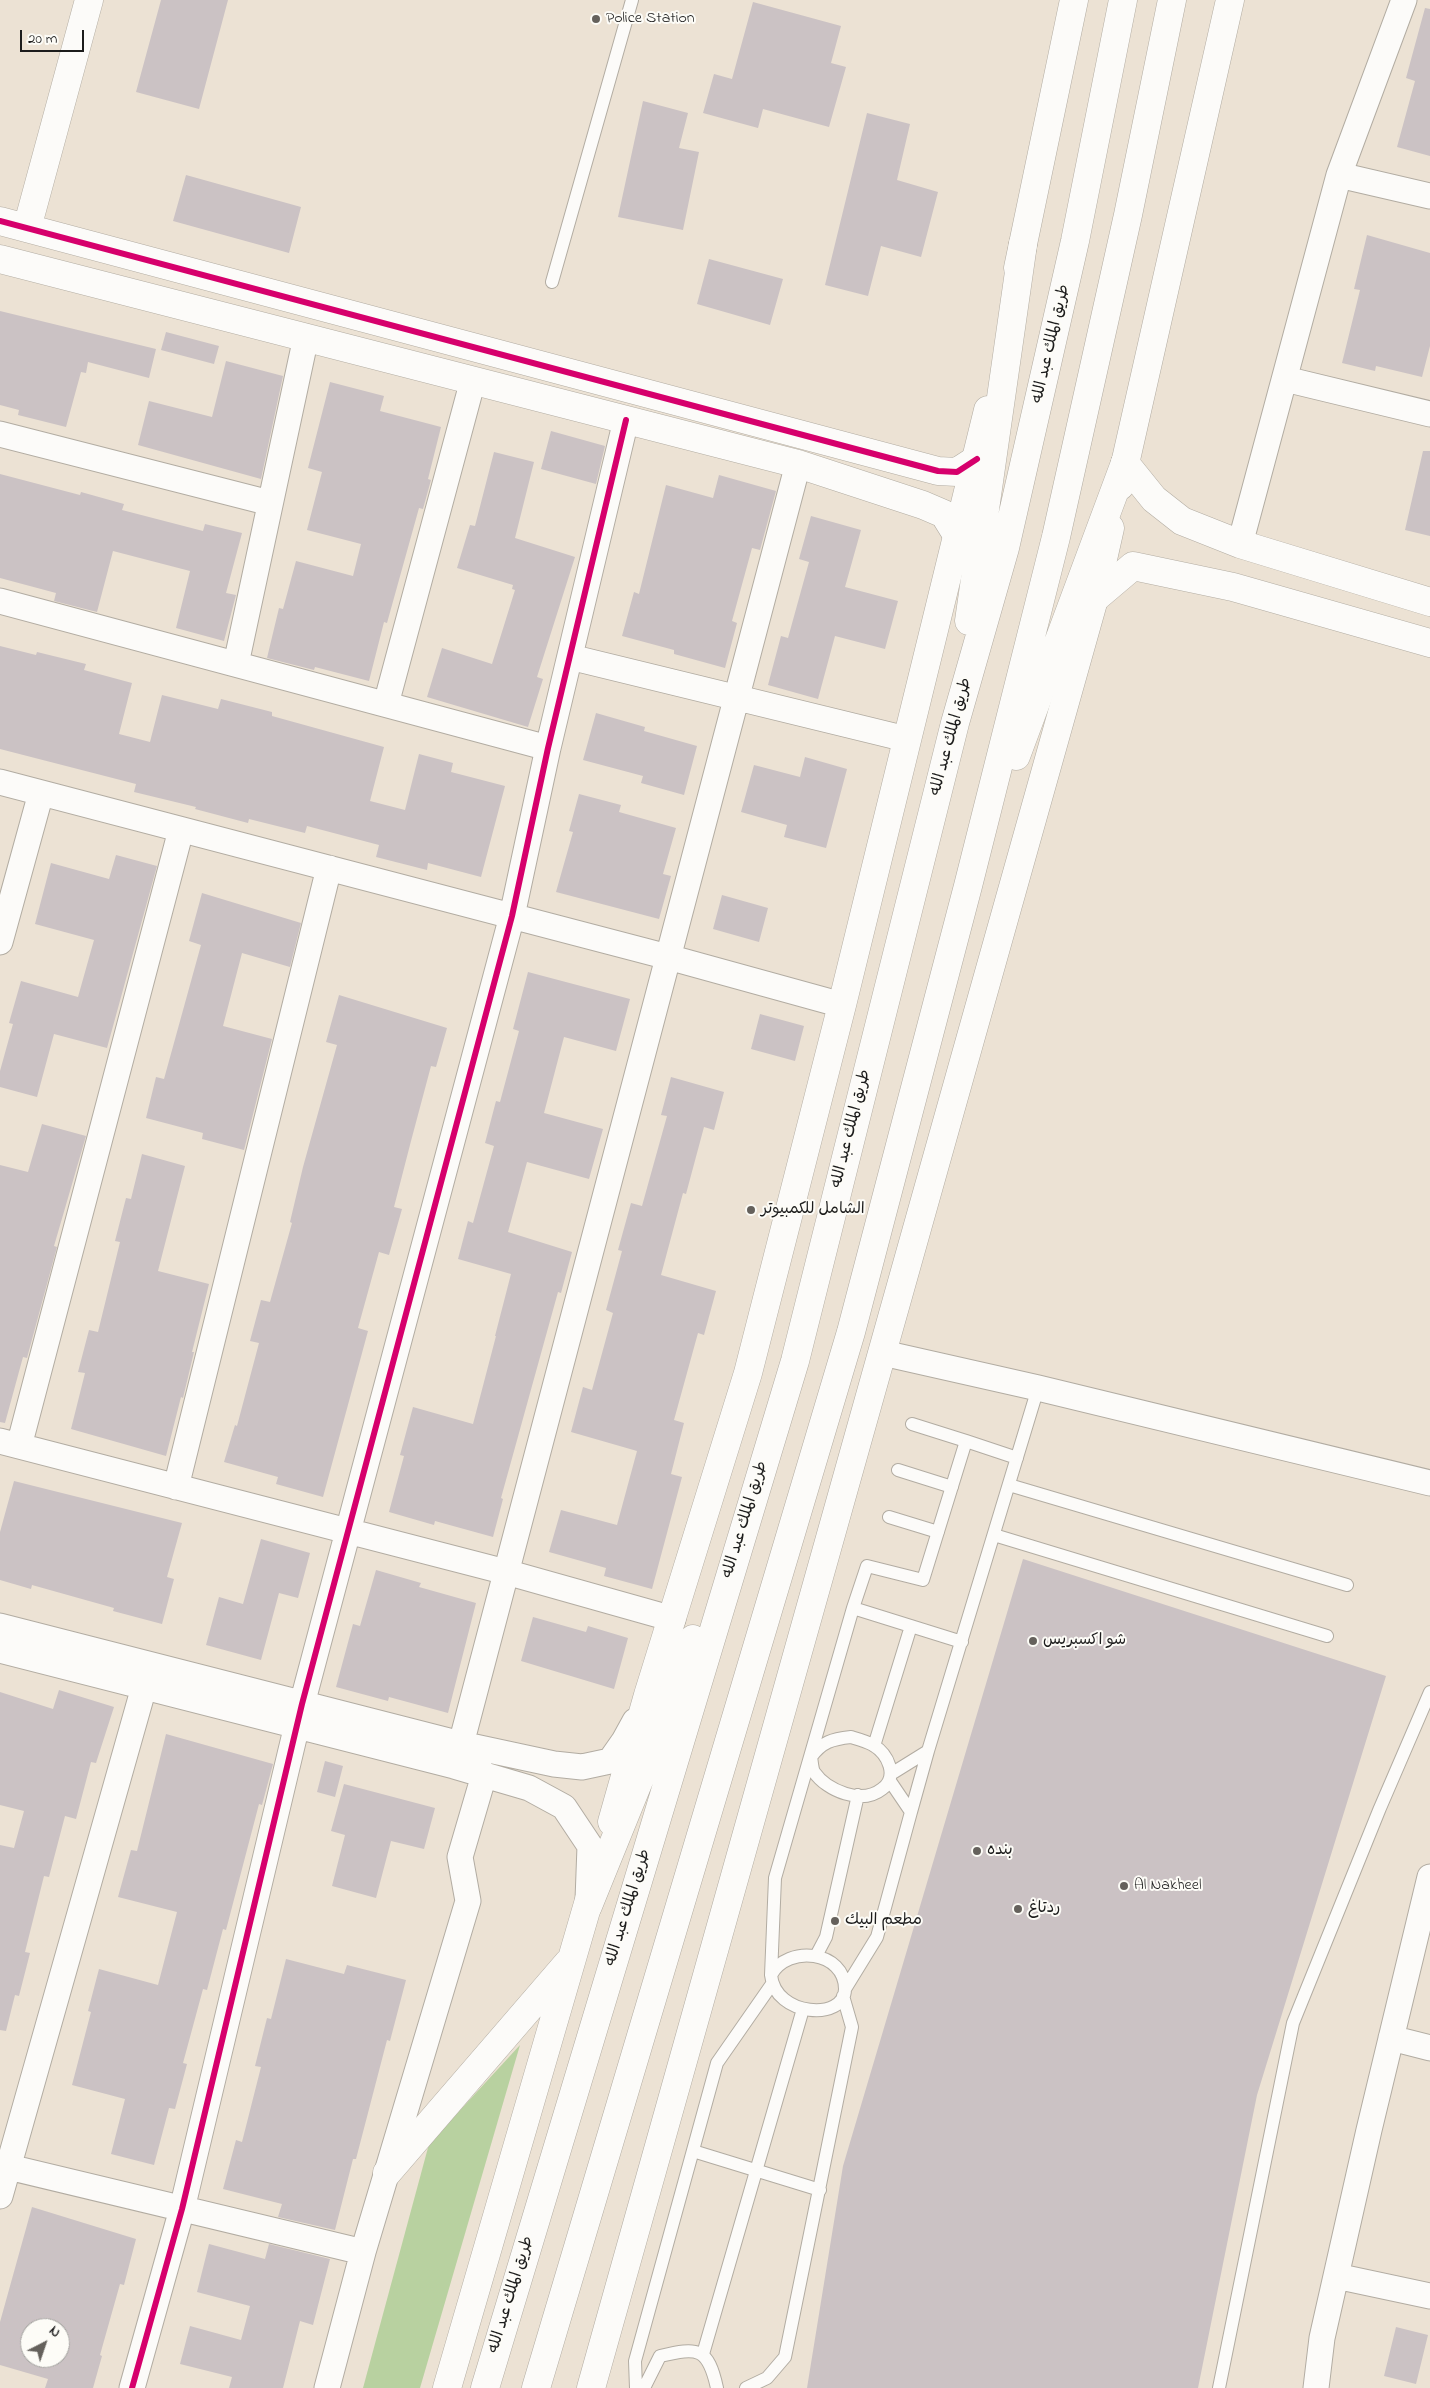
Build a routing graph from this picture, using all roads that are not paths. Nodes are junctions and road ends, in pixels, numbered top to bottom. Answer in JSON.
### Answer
{"nodes":[{"id":1,"x":88,"y":0,"type":"edge"},
{"id":2,"x":632,"y":0,"type":"edge"},
{"id":3,"x":1074,"y":0,"type":"edge"},
{"id":4,"x":1123,"y":0,"type":"edge"},
{"id":5,"x":1172,"y":0,"type":"edge"},
{"id":6,"x":1230,"y":0,"type":"edge"},
{"id":7,"x":1404,"y":0,"type":"edge"},
{"id":8,"x":1340,"y":175,"type":"junction"},
{"id":9,"x":1430,"y":196,"type":"edge"},
{"id":10,"x":0,"y":221,"type":"edge"},
{"id":11,"x":26,"y":228,"type":"junction"},
{"id":12,"x":1023,"y":244,"type":"junction"},
{"id":13,"x":0,"y":259,"type":"edge"},
{"id":14,"x":552,"y":282,"type":"dead end"},
{"id":15,"x":306,"y":337,"type":"junction"},
{"id":16,"x":1285,"y":379,"type":"junction"},
{"id":17,"x":473,"y":380,"type":"junction"},
{"id":18,"x":1430,"y":414,"type":"edge"},
{"id":19,"x":626,"y":420,"type":"junction"},
{"id":20,"x":0,"y":434,"type":"edge"},
{"id":21,"x":977,"y":459,"type":"junction"},
{"id":22,"x":1125,"y":463,"type":"junction"},
{"id":23,"x":798,"y":464,"type":"junction"},
{"id":24,"x":270,"y":503,"type":"junction"},
{"id":25,"x":956,"y":535,"type":"junction"},
{"id":26,"x":1240,"y":544,"type":"junction"},
{"id":27,"x":1233,"y":587,"type":"junction"},
{"id":28,"x":1094,"y":599,"type":"junction"},
{"id":29,"x":0,"y":601,"type":"edge"},
{"id":30,"x":1430,"y":602,"type":"edge"},
{"id":31,"x":1430,"y":644,"type":"edge"},
{"id":32,"x":570,"y":657,"type":"junction"},
{"id":33,"x":236,"y":664,"type":"junction"},
{"id":34,"x":736,"y":698,"type":"junction"},
{"id":35,"x":386,"y":704,"type":"junction"},
{"id":36,"x":955,"y":723,"type":"junction"},
{"id":37,"x":906,"y":739,"type":"junction"},
{"id":38,"x":548,"y":748,"type":"junction"},
{"id":39,"x":0,"y":782,"type":"edge"},
{"id":40,"x":40,"y":793,"type":"junction"},
{"id":41,"x":182,"y":830,"type":"junction"},
{"id":42,"x":329,"y":868,"type":"junction"},
{"id":43,"x":968,"y":886,"type":"junction"},
{"id":44,"x":512,"y":916,"type":"junction"},
{"id":45,"x":0,"y":942,"type":"edge"},
{"id":46,"x":668,"y":957,"type":"junction"},
{"id":47,"x":842,"y":1004,"type":"junction"},
{"id":48,"x":883,"y":1353,"type":"junction"},
{"id":49,"x":795,"y":1361,"type":"junction"},
{"id":50,"x":1038,"y":1388,"type":"junction"},
{"id":51,"x":912,"y":1424,"type":"dead end"},
{"id":52,"x":966,"y":1441,"type":"junction"},
{"id":53,"x":10,"y":1443,"type":"edge"},
{"id":54,"x":1018,"y":1458,"type":"junction"},
{"id":55,"x":898,"y":1470,"type":"dead end"},
{"id":56,"x":1430,"y":1483,"type":"edge"},
{"id":57,"x":1009,"y":1485,"type":"junction"},
{"id":58,"x":176,"y":1487,"type":"junction"},
{"id":59,"x":952,"y":1487,"type":"junction"},
{"id":60,"x":889,"y":1517,"type":"dead end"},
{"id":61,"x":348,"y":1532,"type":"junction"},
{"id":62,"x":938,"y":1532,"type":"junction"},
{"id":63,"x":994,"y":1535,"type":"junction"},
{"id":64,"x":506,"y":1572,"type":"junction"},
{"id":65,"x":1347,"y":1585,"type":"dead end"},
{"id":66,"x":853,"y":1608,"type":"junction"},
{"id":67,"x":673,"y":1619,"type":"junction"},
{"id":68,"x":0,"y":1626,"type":"edge"},
{"id":69,"x":911,"y":1626,"type":"junction"},
{"id":70,"x":1327,"y":1636,"type":"dead end"},
{"id":71,"x":962,"y":1642,"type":"junction"},
{"id":72,"x":0,"y":1650,"type":"edge"},
{"id":73,"x":144,"y":1687,"type":"junction"},
{"id":74,"x":1430,"y":1692,"type":"edge"},
{"id":75,"x":648,"y":1695,"type":"junction"},
{"id":76,"x":300,"y":1715,"type":"junction"},
{"id":77,"x":461,"y":1744,"type":"junction"},
{"id":78,"x":874,"y":1746,"type":"junction"},
{"id":79,"x":928,"y":1751,"type":"junction"},
{"id":80,"x":811,"y":1757,"type":"junction"},
{"id":81,"x":484,"y":1775,"type":"junction"},
{"id":82,"x":891,"y":1778,"type":"junction"},
{"id":83,"x":858,"y":1796,"type":"junction"},
{"id":84,"x":911,"y":1812,"type":"junction"},
{"id":85,"x":1430,"y":1877,"type":"edge"},
{"id":86,"x":588,"y":1906,"type":"junction"},
{"id":87,"x":816,"y":1956,"type":"junction"},
{"id":88,"x":574,"y":1957,"type":"junction"},
{"id":89,"x":771,"y":1979,"type":"junction"},
{"id":90,"x":844,"y":1993,"type":"junction"},
{"id":91,"x":803,"y":2009,"type":"junction"},
{"id":92,"x":1391,"y":2038,"type":"junction"},
{"id":93,"x":1430,"y":2048,"type":"edge"},
{"id":94,"x":693,"y":2151,"type":"junction"},
{"id":95,"x":4,"y":2166,"type":"edge"},
{"id":96,"x":756,"y":2170,"type":"junction"},
{"id":97,"x":387,"y":2173,"type":"junction"},
{"id":98,"x":820,"y":2190,"type":"junction"},
{"id":99,"x":0,"y":2196,"type":"edge"},
{"id":100,"x":182,"y":2209,"type":"junction"},
{"id":101,"x":363,"y":2252,"type":"junction"},
{"id":102,"x":1336,"y":2276,"type":"junction"},
{"id":103,"x":1430,"y":2296,"type":"edge"},
{"id":104,"x":703,"y":2354,"type":"junction"},
{"id":105,"x":132,"y":2388,"type":"edge"},
{"id":106,"x":327,"y":2388,"type":"edge"},
{"id":107,"x":447,"y":2388,"type":"edge"},
{"id":108,"x":485,"y":2388,"type":"edge"},
{"id":109,"x":536,"y":2388,"type":"edge"},
{"id":110,"x":591,"y":2388,"type":"edge"},
{"id":111,"x":636,"y":2388,"type":"edge"},
{"id":112,"x":644,"y":2388,"type":"edge"},
{"id":113,"x":717,"y":2388,"type":"edge"},
{"id":114,"x":746,"y":2388,"type":"edge"},
{"id":115,"x":1219,"y":2388,"type":"edge"},
{"id":116,"x":1316,"y":2388,"type":"edge"}],
"edges":[{"from":1,"to":11,"type":"main road"},
{"from":2,"to":14,"type":"lane"},
{"from":3,"to":12,"type":"main road"},
{"from":4,"to":36,"type":"main road","name":"طريق الملك عبد الله"},
{"from":5,"to":43,"type":"main road"},
{"from":6,"to":22,"type":"main road"},
{"from":7,"to":8,"type":"street"},
{"from":8,"to":9,"type":"street"},
{"from":8,"to":16,"type":"street"},
{"from":10,"to":11,"type":"main road"},
{"from":11,"to":21,"type":"main road"},
{"from":12,"to":21,"type":"main road"},
{"from":12,"to":36,"type":"main road"},
{"from":13,"to":15,"type":"main road"},
{"from":15,"to":17,"type":"main road"},
{"from":15,"to":24,"type":"street"},
{"from":16,"to":18,"type":"street"},
{"from":16,"to":26,"type":"street"},
{"from":17,"to":19,"type":"main road"},
{"from":17,"to":35,"type":"street"},
{"from":19,"to":23,"type":"main road"},
{"from":19,"to":32,"type":"street"},
{"from":20,"to":24,"type":"street"},
{"from":21,"to":25,"type":"main road"},
{"from":22,"to":26,"type":"main road"},
{"from":22,"to":28,"type":"main road"},
{"from":22,"to":43,"type":"main road"},
{"from":23,"to":25,"type":"main road"},
{"from":23,"to":34,"type":"street"},
{"from":24,"to":33,"type":"street"},
{"from":25,"to":37,"type":"main road"},
{"from":26,"to":27,"type":"main road"},
{"from":26,"to":30,"type":"main road"},
{"from":27,"to":28,"type":"main road"},
{"from":27,"to":31,"type":"main road"},
{"from":28,"to":48,"type":"main road"},
{"from":29,"to":33,"type":"street"},
{"from":32,"to":34,"type":"street"},
{"from":32,"to":38,"type":"street"},
{"from":33,"to":35,"type":"street"},
{"from":34,"to":37,"type":"street"},
{"from":34,"to":46,"type":"street"},
{"from":35,"to":38,"type":"street"},
{"from":36,"to":49,"type":"main road","name":"طريق الملك عبد الله"},
{"from":37,"to":47,"type":"main road"},
{"from":38,"to":44,"type":"street"},
{"from":39,"to":40,"type":"street"},
{"from":40,"to":41,"type":"street"},
{"from":40,"to":45,"type":"street"},
{"from":41,"to":42,"type":"street"},
{"from":41,"to":53,"type":"street"},
{"from":42,"to":44,"type":"street"},
{"from":42,"to":58,"type":"street"},
{"from":43,"to":109,"type":"main road"},
{"from":44,"to":46,"type":"street"},
{"from":44,"to":61,"type":"street"},
{"from":46,"to":47,"type":"street"},
{"from":46,"to":64,"type":"street"},
{"from":47,"to":67,"type":"main road"},
{"from":48,"to":50,"type":"street"},
{"from":48,"to":110,"type":"main road"},
{"from":49,"to":86,"type":"main road"},
{"from":49,"to":108,"type":"main road","name":"طريق الملك عبد الله"},
{"from":50,"to":54,"type":"lane"},
{"from":50,"to":56,"type":"street"},
{"from":51,"to":52,"type":"lane"},
{"from":52,"to":54,"type":"lane"},
{"from":52,"to":59,"type":"lane"},
{"from":53,"to":58,"type":"street"},
{"from":54,"to":57,"type":"lane"},
{"from":55,"to":59,"type":"lane"},
{"from":57,"to":63,"type":"lane"},
{"from":57,"to":65,"type":"lane"},
{"from":58,"to":61,"type":"street"},
{"from":59,"to":62,"type":"lane"},
{"from":60,"to":62,"type":"lane"},
{"from":61,"to":64,"type":"street"},
{"from":61,"to":76,"type":"street"},
{"from":62,"to":66,"type":"lane"},
{"from":63,"to":70,"type":"lane"},
{"from":63,"to":71,"type":"lane"},
{"from":64,"to":67,"type":"street"},
{"from":64,"to":77,"type":"street"},
{"from":66,"to":69,"type":"lane"},
{"from":66,"to":80,"type":"lane"},
{"from":67,"to":75,"type":"main road"},
{"from":68,"to":76,"type":"street"},
{"from":69,"to":71,"type":"lane"},
{"from":69,"to":78,"type":"lane"},
{"from":71,"to":79,"type":"lane"},
{"from":72,"to":73,"type":"street"},
{"from":73,"to":76,"type":"street"},
{"from":73,"to":95,"type":"street"},
{"from":74,"to":115,"type":"lane"},
{"from":75,"to":77,"type":"street"},
{"from":75,"to":86,"type":"main road"},
{"from":76,"to":77,"type":"street"},
{"from":76,"to":81,"type":"street"},
{"from":76,"to":100,"type":"street"},
{"from":77,"to":81,"type":"street"},
{"from":78,"to":80,"type":"lane"},
{"from":78,"to":82,"type":"lane"},
{"from":79,"to":82,"type":"lane"},
{"from":79,"to":84,"type":"lane"},
{"from":80,"to":83,"type":"lane"},
{"from":80,"to":89,"type":"lane"},
{"from":81,"to":86,"type":"street"},
{"from":81,"to":97,"type":"street"},
{"from":82,"to":83,"type":"lane"},
{"from":82,"to":84,"type":"lane"},
{"from":83,"to":87,"type":"lane"},
{"from":84,"to":90,"type":"lane"},
{"from":85,"to":92,"type":"street"},
{"from":86,"to":88,"type":"main road"},
{"from":87,"to":89,"type":"lane"},
{"from":87,"to":90,"type":"lane"},
{"from":88,"to":97,"type":"main road"},
{"from":88,"to":107,"type":"main road"},
{"from":89,"to":91,"type":"lane"},
{"from":89,"to":94,"type":"lane"},
{"from":90,"to":91,"type":"lane"},
{"from":90,"to":98,"type":"lane"},
{"from":91,"to":96,"type":"lane"},
{"from":92,"to":93,"type":"street"},
{"from":92,"to":102,"type":"street"},
{"from":94,"to":96,"type":"lane"},
{"from":94,"to":111,"type":"lane"},
{"from":95,"to":99,"type":"street"},
{"from":95,"to":100,"type":"street"},
{"from":96,"to":98,"type":"lane"},
{"from":96,"to":104,"type":"lane"},
{"from":97,"to":101,"type":"street"},
{"from":98,"to":114,"type":"lane"},
{"from":100,"to":101,"type":"street"},
{"from":100,"to":105,"type":"street"},
{"from":101,"to":106,"type":"street"},
{"from":102,"to":103,"type":"street"},
{"from":102,"to":116,"type":"street"},
{"from":104,"to":112,"type":"lane"},
{"from":104,"to":113,"type":"lane"}]}
